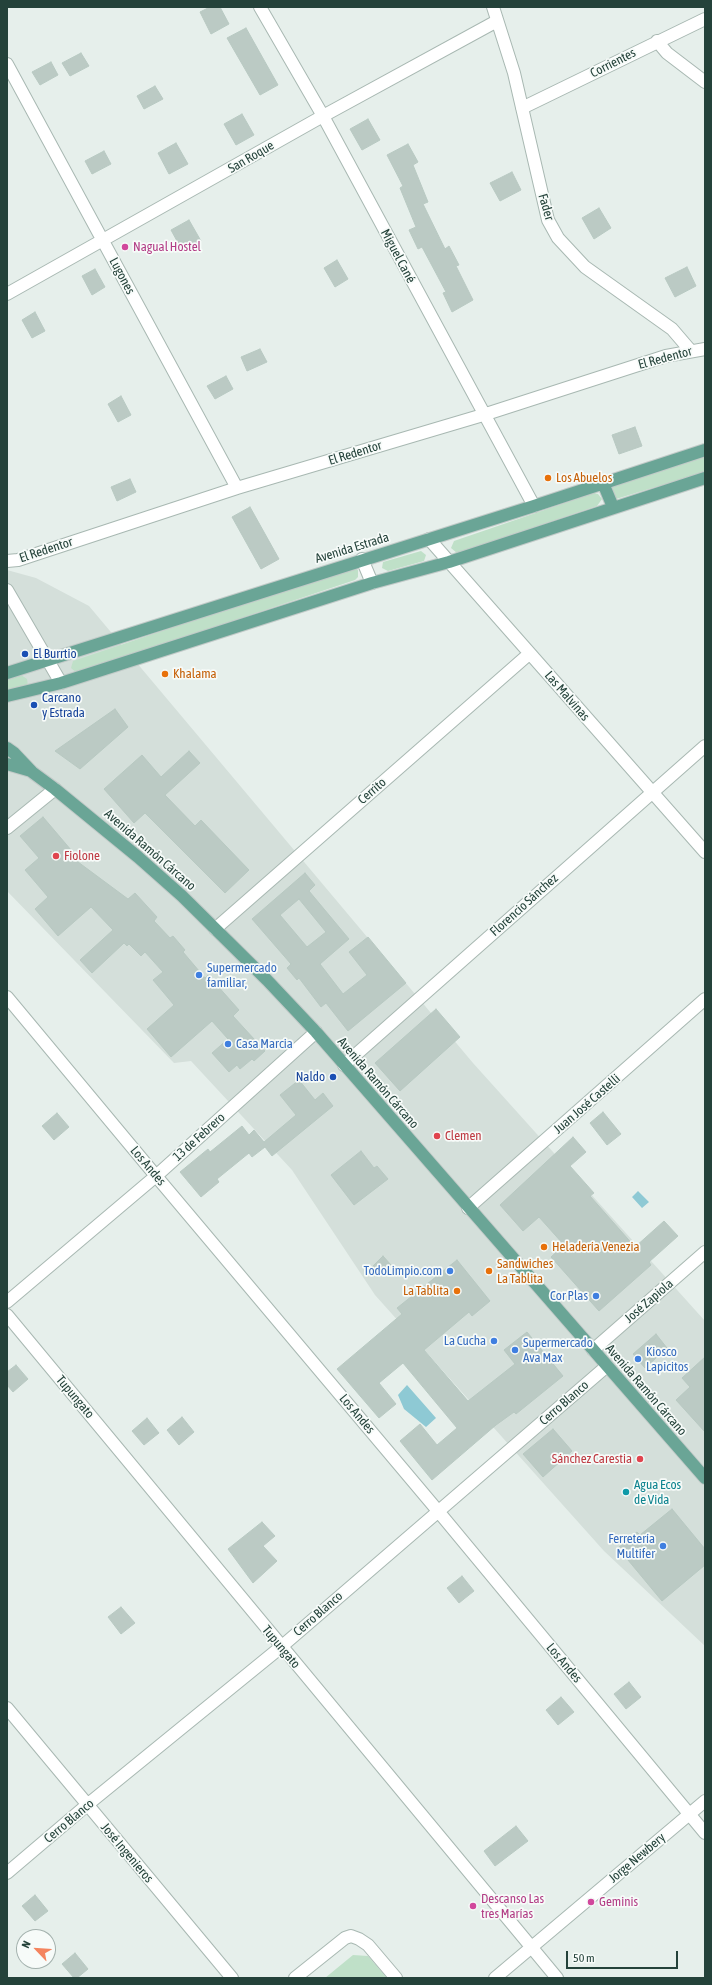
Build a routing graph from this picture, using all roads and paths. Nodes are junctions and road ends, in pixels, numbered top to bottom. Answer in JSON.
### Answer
{"nodes":[{"id":1,"x":260,"y":7,"type":"edge"},
{"id":2,"x":493,"y":7,"type":"edge"},
{"id":3,"x":705,"y":19,"type":"edge"},
{"id":4,"x":497,"y":20,"type":"junction"},
{"id":5,"x":657,"y":41,"type":"junction"},
{"id":6,"x":7,"y":64,"type":"edge"},
{"id":7,"x":705,"y":82,"type":"edge"},
{"id":8,"x":522,"y":108,"type":"junction"},
{"id":9,"x":323,"y":116,"type":"junction"},
{"id":10,"x":103,"y":241,"type":"junction"},
{"id":11,"x":7,"y":294,"type":"edge"},
{"id":12,"x":705,"y":349,"type":"edge"},
{"id":13,"x":690,"y":350,"type":"junction"},
{"id":14,"x":483,"y":415,"type":"junction"},
{"id":15,"x":705,"y":450,"type":"edge"},
{"id":16,"x":705,"y":478,"type":"edge"},
{"id":17,"x":603,"y":483,"type":"junction"},
{"id":18,"x":237,"y":488,"type":"junction"},
{"id":19,"x":534,"y":506,"type":"junction"},
{"id":20,"x":613,"y":507,"type":"junction"},
{"id":21,"x":429,"y":538,"type":"junction"},
{"id":22,"x":362,"y":559,"type":"junction"},
{"id":23,"x":7,"y":561,"type":"edge"},
{"id":24,"x":449,"y":562,"type":"junction"},
{"id":25,"x":372,"y":583,"type":"junction"},
{"id":26,"x":7,"y":590,"type":"edge"},
{"id":27,"x":529,"y":654,"type":"junction"},
{"id":28,"x":46,"y":659,"type":"junction"},
{"id":29,"x":7,"y":673,"type":"edge"},
{"id":30,"x":61,"y":683,"type":"junction"},
{"id":31,"x":7,"y":696,"type":"edge"},
{"id":32,"x":705,"y":746,"type":"edge"},
{"id":33,"x":7,"y":748,"type":"edge"},
{"id":34,"x":7,"y":764,"type":"edge"},
{"id":35,"x":32,"y":772,"type":"junction"},
{"id":36,"x":55,"y":788,"type":"junction"},
{"id":37,"x":651,"y":792,"type":"junction"},
{"id":38,"x":7,"y":828,"type":"edge"},
{"id":39,"x":705,"y":852,"type":"edge"},
{"id":40,"x":215,"y":929,"type":"junction"},
{"id":41,"x":7,"y":997,"type":"edge"},
{"id":42,"x":705,"y":999,"type":"edge"},
{"id":43,"x":316,"y":1032,"type":"junction"},
{"id":44,"x":344,"y":1065,"type":"junction"},
{"id":45,"x":156,"y":1176,"type":"junction"},
{"id":46,"x":468,"y":1208,"type":"junction"},
{"id":47,"x":705,"y":1252,"type":"edge"},
{"id":48,"x":7,"y":1302,"type":"edge"},
{"id":49,"x":7,"y":1315,"type":"edge"},
{"id":50,"x":593,"y":1350,"type":"junction"},
{"id":51,"x":607,"y":1366,"type":"junction"},
{"id":52,"x":705,"y":1478,"type":"edge"},
{"id":53,"x":438,"y":1511,"type":"junction"},
{"id":54,"x":281,"y":1647,"type":"junction"},
{"id":55,"x":7,"y":1708,"type":"edge"},
{"id":56,"x":705,"y":1801,"type":"edge"},
{"id":57,"x":86,"y":1805,"type":"junction"},
{"id":58,"x":689,"y":1814,"type":"junction"},
{"id":59,"x":705,"y":1833,"type":"edge"},
{"id":60,"x":7,"y":1873,"type":"edge"},
{"id":61,"x":531,"y":1947,"type":"junction"},
{"id":62,"x":232,"y":1978,"type":"edge"},
{"id":63,"x":295,"y":1978,"type":"edge"},
{"id":64,"x":396,"y":1978,"type":"edge"},
{"id":65,"x":495,"y":1978,"type":"edge"},
{"id":66,"x":557,"y":1978,"type":"edge"}],
"edges":[{"from":1,"to":9,"type":"street","name":"Miguel Cané"},
{"from":2,"to":4,"type":"street","name":"Fader"},
{"from":3,"to":5,"type":"street","name":"Corrientes"},
{"from":4,"to":8,"type":"street","name":"Fader"},
{"from":4,"to":9,"type":"street","name":"San Roque"},
{"from":5,"to":7,"type":"street"},
{"from":5,"to":8,"type":"street","name":"Corrientes"},
{"from":6,"to":10,"type":"street","name":"Lugones"},
{"from":8,"to":13,"type":"street","name":"Fader"},
{"from":9,"to":10,"type":"street","name":"San Roque"},
{"from":9,"to":14,"type":"street","name":"Miguel Cané"},
{"from":10,"to":11,"type":"street","name":"San Roque"},
{"from":10,"to":18,"type":"street","name":"Lugones"},
{"from":12,"to":13,"type":"street","name":"El Redentor"},
{"from":13,"to":14,"type":"street","name":"El Redentor"},
{"from":14,"to":18,"type":"street","name":"El Redentor"},
{"from":14,"to":19,"type":"street","name":"Miguel Cané"},
{"from":15,"to":17,"type":"main road","name":"Avenida Estrada"},
{"from":16,"to":20,"type":"main road"},
{"from":17,"to":19,"type":"main road","name":"Avenida Estrada"},
{"from":17,"to":20,"type":"main road"},
{"from":18,"to":23,"type":"street","name":"El Redentor"},
{"from":19,"to":21,"type":"main road","name":"Avenida Estrada"},
{"from":20,"to":24,"type":"main road"},
{"from":21,"to":22,"type":"main road","name":"Avenida Estrada"},
{"from":21,"to":24,"type":"street","name":"Las Malvinas"},
{"from":22,"to":25,"type":"street"},
{"from":22,"to":28,"type":"main road","name":"Avenida Estrada"},
{"from":24,"to":25,"type":"main road"},
{"from":24,"to":27,"type":"street","name":"Las Malvinas"},
{"from":25,"to":30,"type":"main road"},
{"from":26,"to":28,"type":"street"},
{"from":27,"to":37,"type":"street","name":"Las Malvinas"},
{"from":27,"to":40,"type":"street","name":"Cerrito"},
{"from":28,"to":29,"type":"main road","name":"Avenida Estrada"},
{"from":28,"to":30,"type":"street"},
{"from":30,"to":31,"type":"main road"},
{"from":32,"to":37,"type":"street","name":"Florencio Sánchez"},
{"from":33,"to":35,"type":"main road","name":"Avenida Ramón Cárcano"},
{"from":34,"to":35,"type":"main road","name":"Avenida Ramón Cárcano"},
{"from":35,"to":36,"type":"main road","name":"Avenida Ramón Cárcano"},
{"from":36,"to":38,"type":"street"},
{"from":36,"to":40,"type":"main road","name":"Avenida Ramón Cárcano"},
{"from":37,"to":39,"type":"street","name":"Las Malvinas"},
{"from":37,"to":44,"type":"street","name":"Florencio Sánchez"},
{"from":40,"to":43,"type":"main road","name":"Avenida Ramón Cárcano"},
{"from":41,"to":45,"type":"street","name":"Los Andes"},
{"from":42,"to":46,"type":"street","name":"Juan José Castelli"},
{"from":43,"to":44,"type":"main road","name":"Avenida Ramón Cárcano"},
{"from":43,"to":45,"type":"street","name":"13 de Febrero"},
{"from":44,"to":46,"type":"main road","name":"Avenida Ramón Cárcano"},
{"from":45,"to":48,"type":"street","name":"13 de Febrero"},
{"from":45,"to":53,"type":"street","name":"Los Andes"},
{"from":46,"to":50,"type":"main road","name":"Avenida Ramón Cárcano"},
{"from":47,"to":50,"type":"street","name":"José Zapiola"},
{"from":49,"to":54,"type":"street","name":"Tupungato"},
{"from":50,"to":51,"type":"main road","name":"Avenida Ramón Cárcano"},
{"from":51,"to":52,"type":"main road","name":"Avenida Ramón Cárcano"},
{"from":51,"to":53,"type":"street","name":"Cerro Blanco"},
{"from":53,"to":54,"type":"street","name":"Cerro Blanco"},
{"from":53,"to":58,"type":"street","name":"Los Andes"},
{"from":54,"to":57,"type":"street","name":"Cerro Blanco"},
{"from":54,"to":61,"type":"street","name":"Tupungato"},
{"from":55,"to":57,"type":"street","name":"José Ingenieros"},
{"from":56,"to":58,"type":"street","name":"Jorge Newbery"},
{"from":57,"to":60,"type":"street","name":"Cerro Blanco"},
{"from":57,"to":62,"type":"street","name":"José Ingenieros"},
{"from":58,"to":59,"type":"street","name":"Los Andes"},
{"from":58,"to":61,"type":"street","name":"Jorge Newbery"},
{"from":61,"to":65,"type":"street","name":"Jorge Newbery"},
{"from":61,"to":66,"type":"street","name":"Tupungato"},
{"from":63,"to":64,"type":"street"}]}
